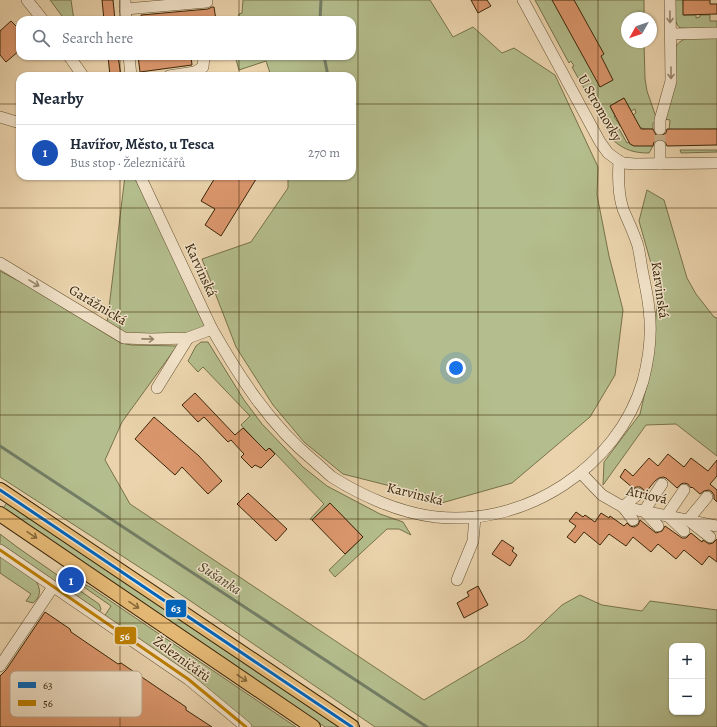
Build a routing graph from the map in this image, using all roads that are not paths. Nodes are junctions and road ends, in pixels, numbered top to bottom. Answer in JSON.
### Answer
{"nodes":[{"id":1,"x":27,"y":0,"type":"edge"},
{"id":2,"x":523,"y":0,"type":"edge"},
{"id":3,"x":670,"y":0,"type":"edge"},
{"id":4,"x":207,"y":2,"type":"dead end"},
{"id":5,"x":125,"y":10,"type":"edge"},
{"id":6,"x":40,"y":16,"type":"edge"},
{"id":7,"x":717,"y":33,"type":"edge"},
{"id":8,"x":671,"y":34,"type":"junction"},
{"id":9,"x":72,"y":60,"type":"edge"},
{"id":10,"x":129,"y":60,"type":"edge"},
{"id":11,"x":204,"y":60,"type":"edge"},
{"id":12,"x":80,"y":72,"type":"edge"},
{"id":13,"x":131,"y":72,"type":"edge"},
{"id":14,"x":195,"y":72,"type":"edge"},
{"id":15,"x":0,"y":117,"type":"edge"},
{"id":16,"x":16,"y":122,"type":"edge"},
{"id":17,"x":660,"y":129,"type":"tunnel mouth"},
{"id":18,"x":660,"y":146,"type":"tunnel mouth"},
{"id":19,"x":619,"y":161,"type":"junction"},
{"id":20,"x":717,"y":163,"type":"edge"},
{"id":21,"x":660,"y":164,"type":"junction"},
{"id":22,"x":142,"y":180,"type":"edge"},
{"id":23,"x":0,"y":263,"type":"edge"},
{"id":24,"x":212,"y":329,"type":"junction"},
{"id":25,"x":188,"y":338,"type":"junction"},
{"id":26,"x":157,"y":388,"type":"dead end"},
{"id":27,"x":581,"y":473,"type":"junction"},
{"id":28,"x":662,"y":484,"type":"dead end"},
{"id":29,"x":0,"y":490,"type":"edge"},
{"id":30,"x":684,"y":490,"type":"dead end"},
{"id":31,"x":638,"y":494,"type":"dead end"},
{"id":32,"x":707,"y":497,"type":"dead end"},
{"id":33,"x":623,"y":506,"type":"junction"},
{"id":34,"x":644,"y":511,"type":"junction"},
{"id":35,"x":0,"y":514,"type":"edge"},
{"id":36,"x":666,"y":515,"type":"junction"},
{"id":37,"x":475,"y":517,"type":"junction"},
{"id":38,"x":633,"y":520,"type":"dead end"},
{"id":39,"x":688,"y":520,"type":"junction"},
{"id":40,"x":658,"y":526,"type":"dead end"},
{"id":41,"x":717,"y":526,"type":"edge"},
{"id":42,"x":684,"y":531,"type":"dead end"},
{"id":43,"x":710,"y":537,"type":"dead end"},
{"id":44,"x":0,"y":550,"type":"edge"},
{"id":45,"x":457,"y":580,"type":"dead end"},
{"id":46,"x":54,"y":587,"type":"junction"},
{"id":47,"x":0,"y":666,"type":"edge"},
{"id":48,"x":246,"y":727,"type":"edge"},
{"id":49,"x":313,"y":727,"type":"edge"},
{"id":50,"x":352,"y":727,"type":"edge"}],
"edges":[{"from":1,"to":6,"type":"street"},
{"from":2,"to":19,"type":"street","name":"U Stromovky"},
{"from":3,"to":8,"type":"street","one_way":true},
{"from":4,"to":5,"type":"street"},
{"from":7,"to":8,"type":"street"},
{"from":8,"to":17,"type":"street","one_way":true},
{"from":9,"to":12,"type":"street"},
{"from":10,"to":13,"type":"street"},
{"from":11,"to":14,"type":"street"},
{"from":15,"to":16,"type":"street"},
{"from":18,"to":21,"type":"street"},
{"from":19,"to":21,"type":"street","name":"U Stromovky"},
{"from":19,"to":27,"type":"street","name":"Karvinská"},
{"from":20,"to":21,"type":"street","name":"U Stromovky"},
{"from":22,"to":24,"type":"street","name":"Karvinská"},
{"from":23,"to":25,"type":"street","name":"Garážnická","one_way":true},
{"from":24,"to":25,"type":"street","name":"Garážnická"},
{"from":24,"to":37,"type":"street","name":"Karvinská"},
{"from":25,"to":26,"type":"street"},
{"from":27,"to":33,"type":"street","name":"Atriová"},
{"from":27,"to":37,"type":"street","name":"Karvinská"},
{"from":28,"to":34,"type":"street"},
{"from":29,"to":50,"type":"main road"},
{"from":30,"to":36,"type":"street"},
{"from":31,"to":33,"type":"street"},
{"from":32,"to":39,"type":"street"},
{"from":33,"to":34,"type":"street","name":"Atriová"},
{"from":33,"to":38,"type":"street"},
{"from":34,"to":36,"type":"street","name":"Atriová"},
{"from":34,"to":40,"type":"street"},
{"from":35,"to":49,"type":"main road","one_way":true},
{"from":36,"to":39,"type":"street","name":"Atriová"},
{"from":36,"to":42,"type":"street"},
{"from":37,"to":45,"type":"street"},
{"from":39,"to":41,"type":"street","name":"Atriová"},
{"from":39,"to":43,"type":"street"},
{"from":44,"to":46,"type":"street","name":"Železničářů"},
{"from":46,"to":47,"type":"street"},
{"from":46,"to":48,"type":"street","name":"Železničářů"}]}
